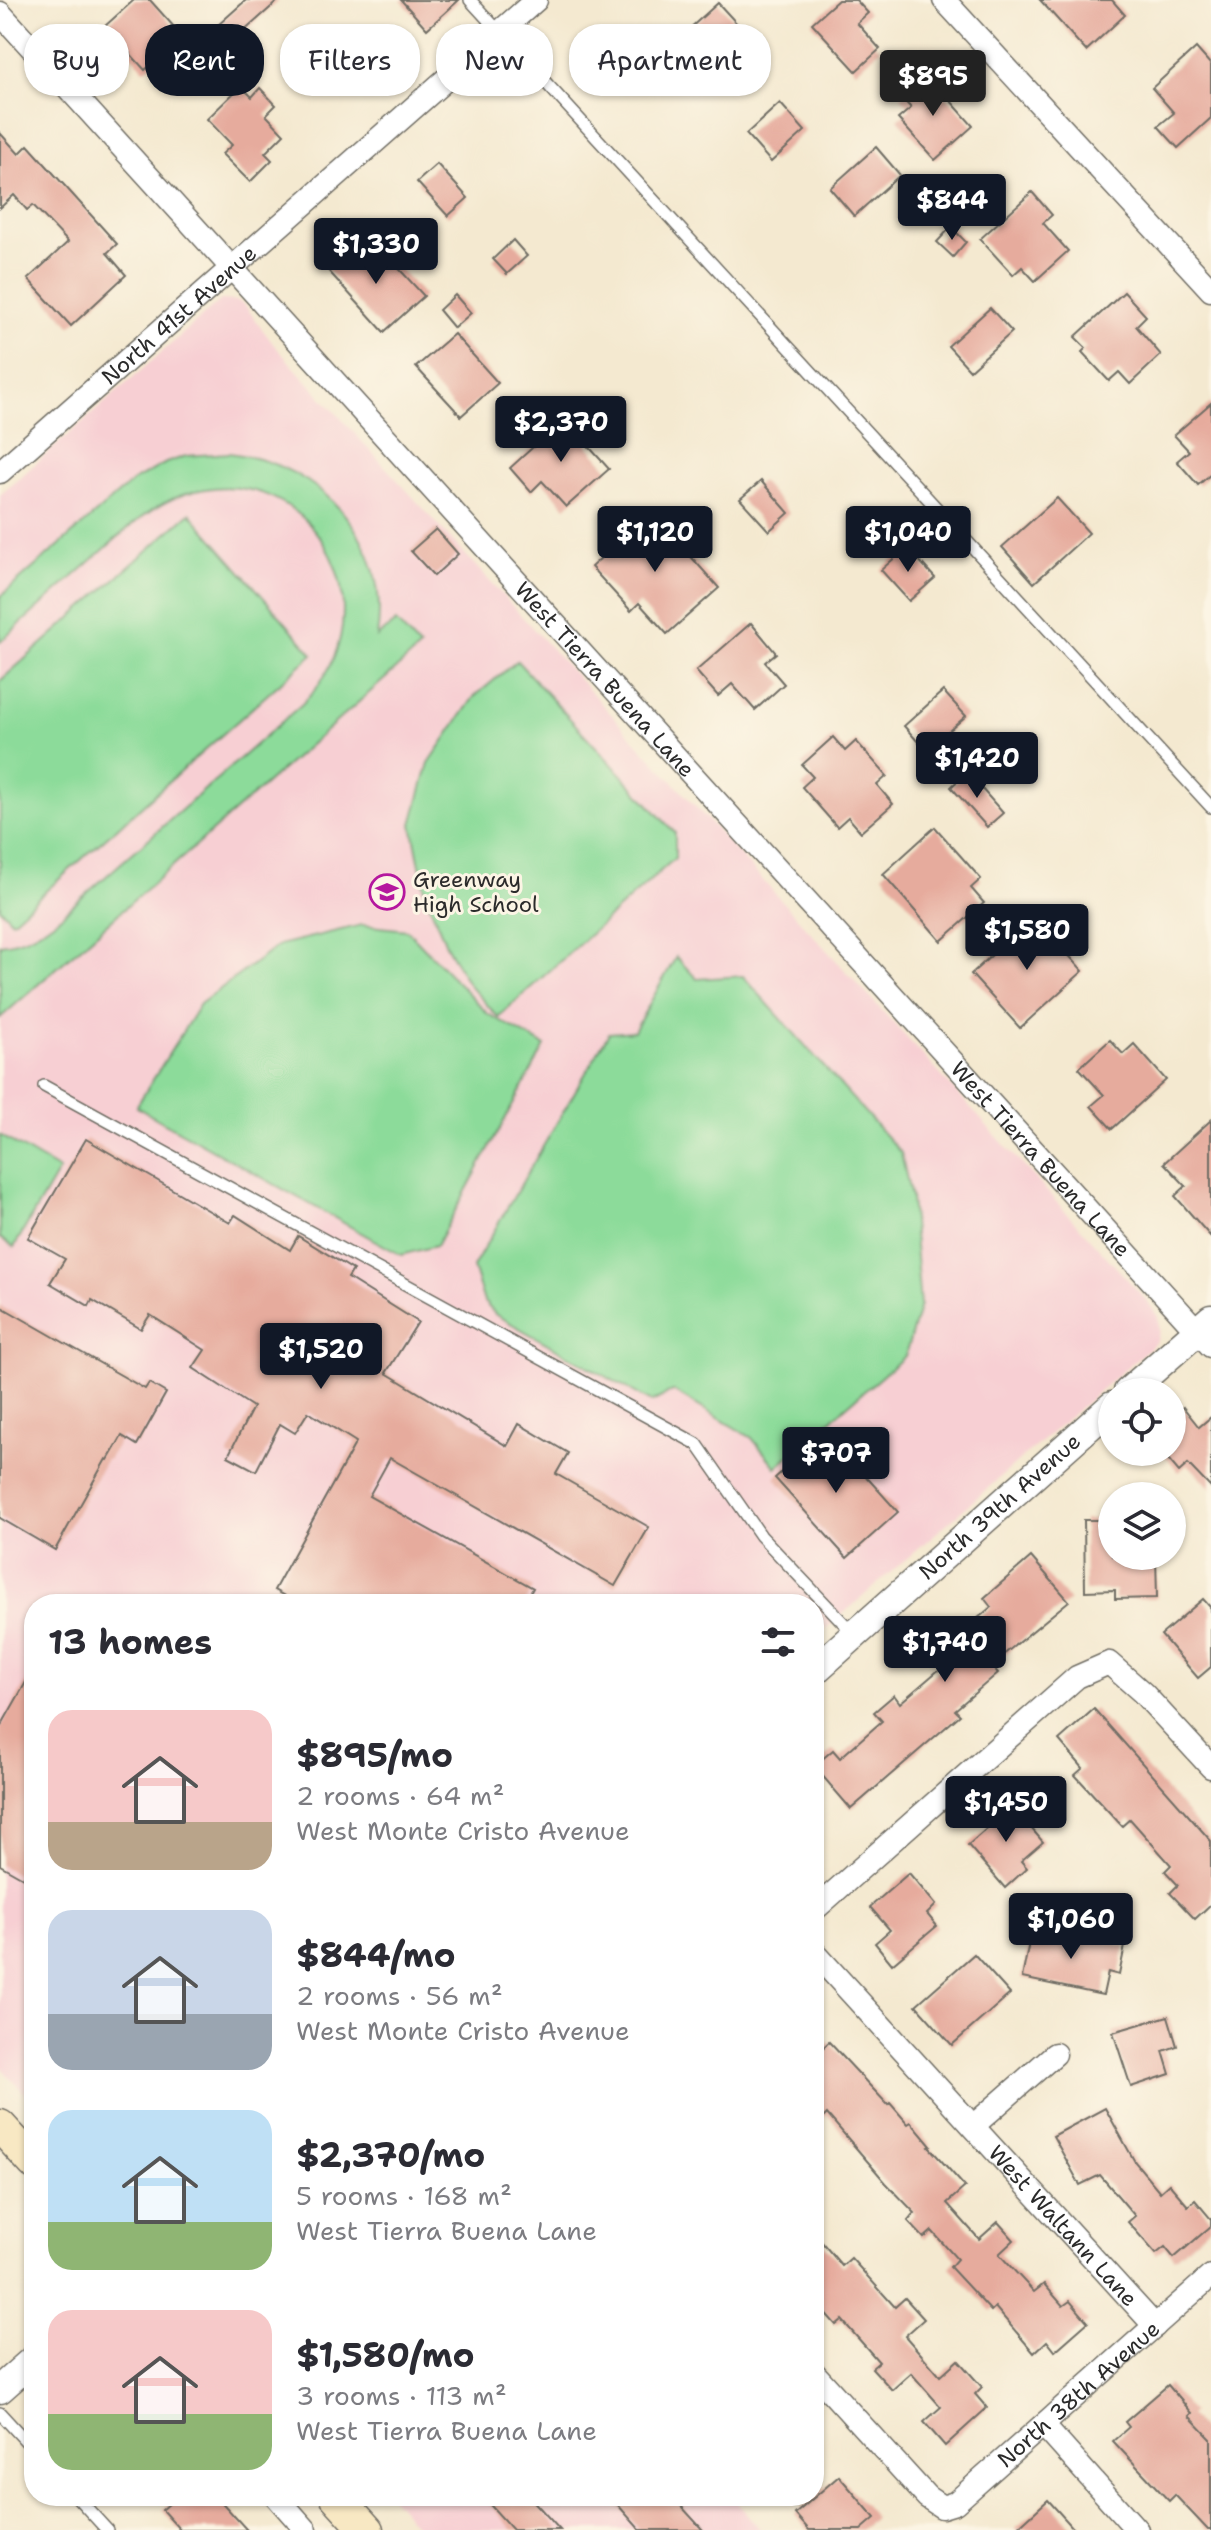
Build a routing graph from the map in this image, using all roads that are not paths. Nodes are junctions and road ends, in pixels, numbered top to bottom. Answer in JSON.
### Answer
{"nodes":[{"id":1,"x":470,"y":0,"type":"edge"},
{"id":2,"x":536,"y":0,"type":"edge"},
{"id":3,"x":944,"y":0,"type":"edge"},
{"id":4,"x":0,"y":13,"type":"edge"},
{"id":5,"x":492,"y":24,"type":"edge"},
{"id":6,"x":508,"y":24,"type":"edge"},
{"id":7,"x":436,"y":88,"type":"edge"},
{"id":8,"x":553,"y":91,"type":"edge"},
{"id":9,"x":232,"y":268,"type":"junction"},
{"id":10,"x":1211,"y":290,"type":"edge"},
{"id":11,"x":0,"y":472,"type":"edge"},
{"id":12,"x":1211,"y":807,"type":"edge"},
{"id":13,"x":44,"y":1086,"type":"dead end"},
{"id":14,"x":1206,"y":1332,"type":"edge"},
{"id":15,"x":1146,"y":1378,"type":"edge"},
{"id":16,"x":1098,"y":1418,"type":"edge"},
{"id":17,"x":815,"y":1594,"type":"edge"},
{"id":18,"x":824,"y":1603,"type":"edge"},
{"id":19,"x":854,"y":1635,"type":"junction"},
{"id":20,"x":824,"y":1662,"type":"edge"},
{"id":21,"x":1211,"y":1767,"type":"edge"},
{"id":22,"x":824,"y":1901,"type":"edge"},
{"id":23,"x":824,"y":1963,"type":"edge"},
{"id":24,"x":1055,"y":2054,"type":"dead end"},
{"id":25,"x":0,"y":2126,"type":"edge"},
{"id":26,"x":973,"y":2126,"type":"junction"},
{"id":27,"x":24,"y":2152,"type":"edge"},
{"id":28,"x":1211,"y":2276,"type":"edge"},
{"id":29,"x":1155,"y":2326,"type":"junction"},
{"id":30,"x":24,"y":2368,"type":"edge"},
{"id":31,"x":824,"y":2384,"type":"edge"},
{"id":32,"x":0,"y":2389,"type":"edge"},
{"id":33,"x":0,"y":2413,"type":"edge"},
{"id":34,"x":1043,"y":2425,"type":"junction"},
{"id":35,"x":24,"y":2439,"type":"edge"},
{"id":36,"x":85,"y":2506,"type":"edge"},
{"id":37,"x":285,"y":2506,"type":"edge"},
{"id":38,"x":345,"y":2506,"type":"edge"},
{"id":39,"x":107,"y":2530,"type":"edge"},
{"id":40,"x":306,"y":2530,"type":"edge"},
{"id":41,"x":367,"y":2530,"type":"edge"},
{"id":42,"x":1137,"y":2530,"type":"edge"}],
"edges":[{"from":1,"to":5,"type":"lane"},
{"from":2,"to":6,"type":"street","name":"North 41st Avenue"},
{"from":3,"to":10,"type":"street"},
{"from":4,"to":9,"type":"street","name":"West Tierra Buena Lane"},
{"from":7,"to":9,"type":"street","name":"North 41st Avenue"},
{"from":8,"to":12,"type":"lane"},
{"from":9,"to":11,"type":"street","name":"North 41st Avenue"},
{"from":9,"to":14,"type":"street","name":"West Tierra Buena Lane"},
{"from":13,"to":17,"type":"lane"},
{"from":14,"to":15,"type":"street"},
{"from":16,"to":19,"type":"street","name":"North 39th Avenue"},
{"from":18,"to":19,"type":"lane"},
{"from":19,"to":20,"type":"street","name":"North 39th Avenue"},
{"from":21,"to":22,"type":"street"},
{"from":23,"to":26,"type":"street","name":"West Waltann Lane"},
{"from":24,"to":26,"type":"street","name":"West Waltann Lane"},
{"from":25,"to":27,"type":"main road"},
{"from":26,"to":29,"type":"street","name":"West Waltann Lane"},
{"from":28,"to":29,"type":"street","name":"North 38th Avenue"},
{"from":29,"to":34,"type":"street","name":"North 38th Avenue"},
{"from":30,"to":32,"type":"street"},
{"from":31,"to":34,"type":"street","name":"North 38th Avenue"},
{"from":33,"to":35,"type":"lane"},
{"from":34,"to":42,"type":"street"},
{"from":36,"to":39,"type":"lane"},
{"from":37,"to":40,"type":"street"},
{"from":38,"to":41,"type":"main road"}]}
